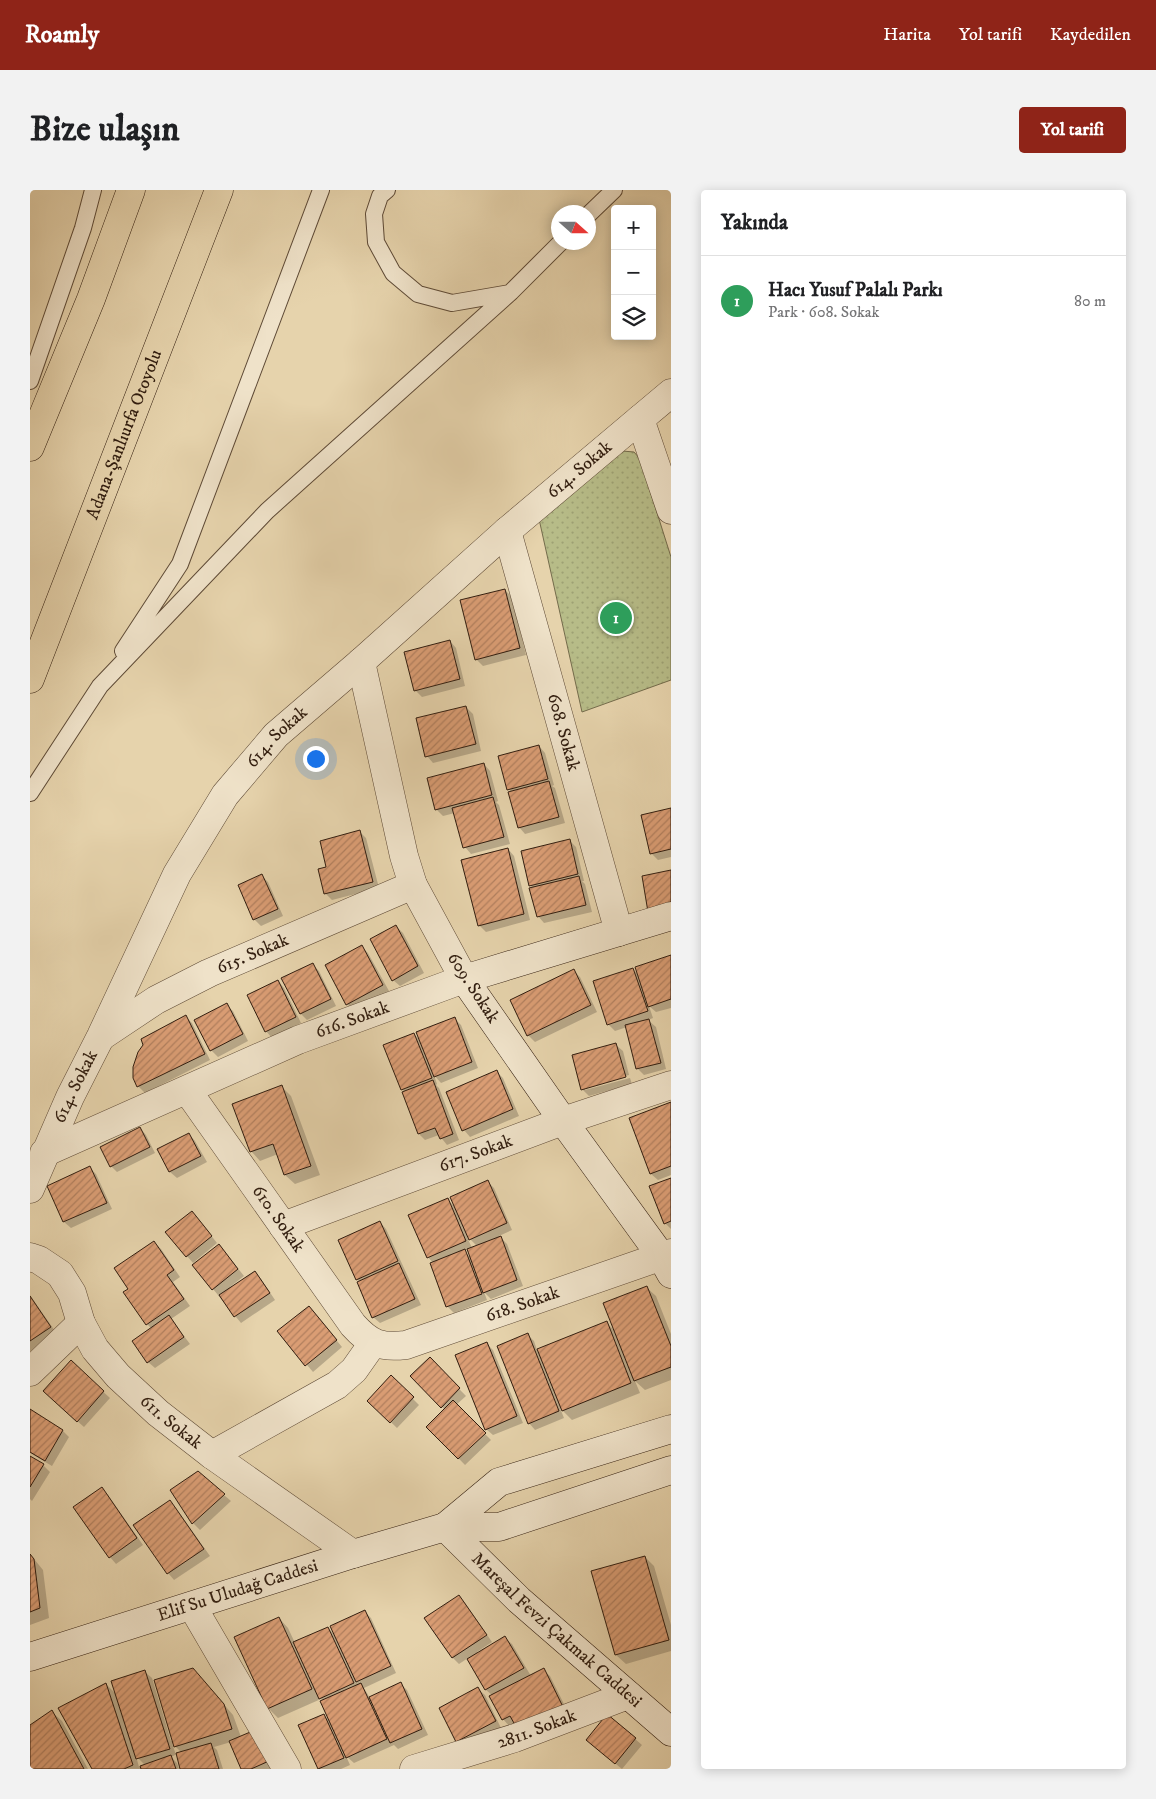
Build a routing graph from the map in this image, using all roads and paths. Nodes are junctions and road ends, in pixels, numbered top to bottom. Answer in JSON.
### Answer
{"nodes":[{"id":1,"x":94,"y":190,"type":"edge"},
{"id":2,"x":131,"y":190,"type":"edge"},
{"id":3,"x":219,"y":190,"type":"edge"},
{"id":4,"x":321,"y":190,"type":"edge"},
{"id":5,"x":614,"y":190,"type":"edge"},
{"id":6,"x":383,"y":192,"type":"edge"},
{"id":7,"x":596,"y":207,"type":"edge"},
{"id":8,"x":553,"y":250,"type":"edge"},
{"id":9,"x":511,"y":292,"type":"junction"},
{"id":10,"x":30,"y":381,"type":"edge"},
{"id":11,"x":671,"y":393,"type":"edge"},
{"id":12,"x":640,"y":419,"type":"junction"},
{"id":13,"x":30,"y":447,"type":"edge"},
{"id":14,"x":671,"y":510,"type":"edge"},
{"id":15,"x":507,"y":531,"type":"junction"},
{"id":16,"x":361,"y":662,"type":"junction"},
{"id":17,"x":30,"y":679,"type":"edge"},
{"id":18,"x":100,"y":686,"type":"junction"},
{"id":19,"x":30,"y":793,"type":"edge"},
{"id":20,"x":413,"y":885,"type":"junction"},
{"id":21,"x":671,"y":916,"type":"edge"},
{"id":22,"x":619,"y":932,"type":"junction"},
{"id":23,"x":464,"y":979,"type":"junction"},
{"id":24,"x":102,"y":1036,"type":"junction"},
{"id":25,"x":671,"y":1084,"type":"edge"},
{"id":26,"x":187,"y":1090,"type":"junction"},
{"id":27,"x":563,"y":1121,"type":"junction"},
{"id":28,"x":44,"y":1154,"type":"junction"},
{"id":29,"x":30,"y":1189,"type":"edge"},
{"id":30,"x":283,"y":1226,"type":"junction"},
{"id":31,"x":30,"y":1257,"type":"edge"},
{"id":32,"x":668,"y":1261,"type":"edge"},
{"id":33,"x":81,"y":1323,"type":"junction"},
{"id":34,"x":373,"y":1343,"type":"junction"},
{"id":35,"x":30,"y":1372,"type":"edge"},
{"id":36,"x":671,"y":1429,"type":"edge"},
{"id":37,"x":212,"y":1455,"type":"junction"},
{"id":38,"x":671,"y":1470,"type":"edge"},
{"id":39,"x":445,"y":1527,"type":"junction"},
{"id":40,"x":353,"y":1554,"type":"junction"},
{"id":41,"x":192,"y":1606,"type":"junction"},
{"id":42,"x":30,"y":1657,"type":"edge"},
{"id":43,"x":628,"y":1695,"type":"junction"},
{"id":44,"x":671,"y":1732,"type":"edge"},
{"id":45,"x":287,"y":1769,"type":"edge"},
{"id":46,"x":414,"y":1769,"type":"edge"}],
"edges":[{"from":1,"to":10,"type":"lane"},
{"from":2,"to":13,"type":"highway"},
{"from":3,"to":17,"type":"highway","name":"Adana-Şanlıurfa Otoyolu"},
{"from":4,"to":18,"type":"lane"},
{"from":5,"to":7,"type":"lane"},
{"from":6,"to":9,"type":"lane"},
{"from":8,"to":9,"type":"lane"},
{"from":9,"to":18,"type":"lane"},
{"from":11,"to":12,"type":"street","name":"614. Sokak"},
{"from":12,"to":14,"type":"street"},
{"from":12,"to":15,"type":"street","name":"614. Sokak"},
{"from":15,"to":16,"type":"street","name":"614. Sokak"},
{"from":15,"to":22,"type":"street","name":"608. Sokak"},
{"from":16,"to":20,"type":"street","name":"609. Sokak"},
{"from":16,"to":24,"type":"street","name":"614. Sokak"},
{"from":18,"to":19,"type":"lane"},
{"from":20,"to":23,"type":"street","name":"609. Sokak"},
{"from":20,"to":24,"type":"street","name":"615. Sokak"},
{"from":21,"to":22,"type":"street","name":"616. Sokak"},
{"from":22,"to":23,"type":"street","name":"616. Sokak"},
{"from":23,"to":26,"type":"street","name":"616. Sokak"},
{"from":23,"to":27,"type":"street","name":"609. Sokak"},
{"from":24,"to":28,"type":"street","name":"614. Sokak"},
{"from":25,"to":27,"type":"street","name":"617. Sokak"},
{"from":26,"to":28,"type":"street","name":"616. Sokak"},
{"from":26,"to":30,"type":"street","name":"610. Sokak"},
{"from":27,"to":30,"type":"street","name":"617. Sokak"},
{"from":27,"to":32,"type":"street","name":"609. Sokak"},
{"from":28,"to":29,"type":"street","name":"614. Sokak"},
{"from":30,"to":34,"type":"street","name":"610. Sokak"},
{"from":31,"to":33,"type":"street","name":"611. Sokak"},
{"from":32,"to":34,"type":"street","name":"618. Sokak"},
{"from":33,"to":35,"type":"street"},
{"from":33,"to":37,"type":"street","name":"611. Sokak"},
{"from":34,"to":37,"type":"street"},
{"from":36,"to":39,"type":"street","name":"Elif Su Uludağ Caddesi"},
{"from":37,"to":40,"type":"street","name":"611. Sokak"},
{"from":38,"to":39,"type":"street","name":"Elif Su Uludağ Caddesi"},
{"from":39,"to":40,"type":"street","name":"Elif Su Uludağ Caddesi"},
{"from":39,"to":43,"type":"street","name":"Mareşal Fevzi Çakmak Caddesi"},
{"from":40,"to":41,"type":"street","name":"Elif Su Uludağ Caddesi"},
{"from":41,"to":42,"type":"street","name":"Elif Su Uludağ Caddesi"},
{"from":41,"to":45,"type":"street"},
{"from":43,"to":44,"type":"street","name":"Mareşal Fevzi Çakmak Caddesi"},
{"from":43,"to":46,"type":"street","name":"2811. Sokak"}]}
